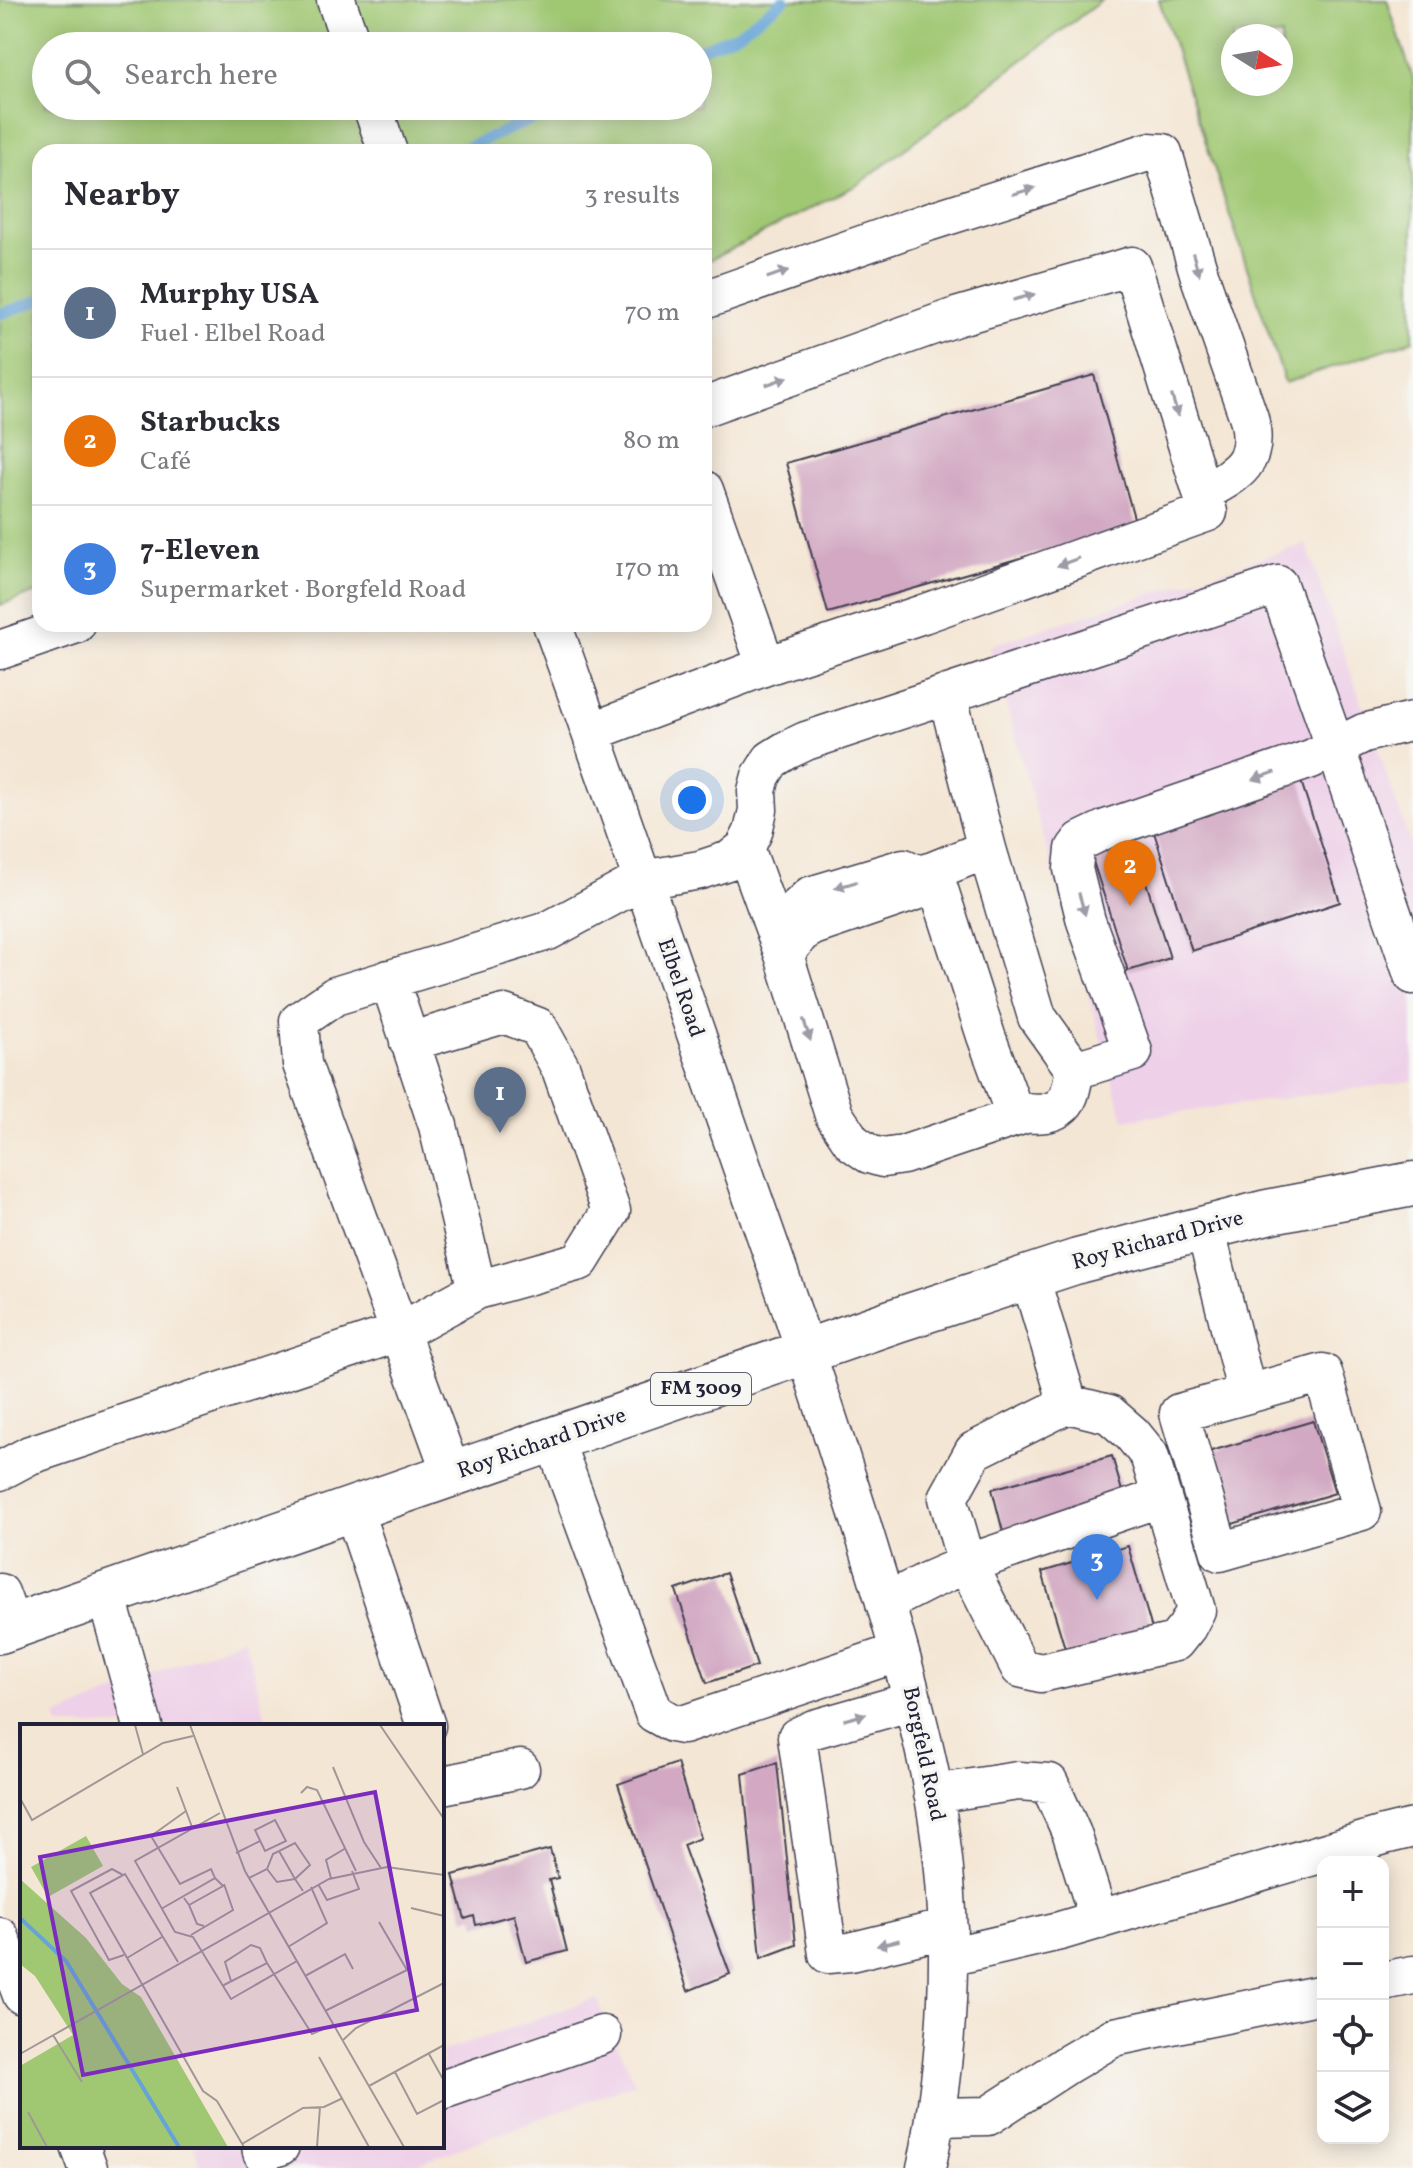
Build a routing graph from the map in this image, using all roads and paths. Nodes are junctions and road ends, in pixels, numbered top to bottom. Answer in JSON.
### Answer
{"nodes":[{"id":1,"x":336,"y":0,"type":"edge"},
{"id":2,"x":347,"y":32,"type":"edge"},
{"id":3,"x":377,"y":120,"type":"edge"},
{"id":4,"x":385,"y":144,"type":"edge"},
{"id":5,"x":712,"y":297,"type":"edge"},
{"id":6,"x":712,"y":404,"type":"edge"},
{"id":7,"x":1202,"y":493,"type":"junction"},
{"id":8,"x":712,"y":513,"type":"edge"},
{"id":9,"x":53,"y":632,"type":"edge"},
{"id":10,"x":555,"y":632,"type":"edge"},
{"id":11,"x":0,"y":650,"type":"edge"},
{"id":12,"x":766,"y":666,"type":"junction"},
{"id":13,"x":947,"y":694,"type":"junction"},
{"id":14,"x":1413,"y":721,"type":"edge"},
{"id":15,"x":591,"y":732,"type":"junction"},
{"id":16,"x":1335,"y":746,"type":"junction"},
{"id":17,"x":745,"y":848,"type":"junction"},
{"id":18,"x":987,"y":849,"type":"junction"},
{"id":19,"x":926,"y":873,"type":"junction"},
{"id":20,"x":642,"y":880,"type":"junction"},
{"id":21,"x":784,"y":955,"type":"junction"},
{"id":22,"x":1413,"y":975,"type":"edge"},
{"id":23,"x":389,"y":979,"type":"junction"},
{"id":24,"x":409,"y":1042,"type":"junction"},
{"id":25,"x":1075,"y":1070,"type":"junction"},
{"id":26,"x":1025,"y":1114,"type":"junction"},
{"id":27,"x":1413,"y":1184,"type":"edge"},
{"id":28,"x":1205,"y":1228,"type":"junction"},
{"id":29,"x":1030,"y":1277,"type":"junction"},
{"id":30,"x":477,"y":1290,"type":"junction"},
{"id":31,"x":400,"y":1332,"type":"junction"},
{"id":32,"x":807,"y":1352,"type":"junction"},
{"id":33,"x":1247,"y":1394,"type":"junction"},
{"id":34,"x":1068,"y":1404,"type":"junction"},
{"id":35,"x":554,"y":1440,"type":"junction"},
{"id":36,"x":0,"y":1471,"type":"edge"},
{"id":37,"x":452,"y":1475,"type":"junction"},
{"id":38,"x":1162,"y":1497,"type":"junction"},
{"id":39,"x":353,"y":1509,"type":"junction"},
{"id":40,"x":967,"y":1564,"type":"junction"},
{"id":41,"x":106,"y":1594,"type":"junction"},
{"id":42,"x":885,"y":1603,"type":"junction"},
{"id":43,"x":4,"y":1617,"type":"edge"},
{"id":44,"x":899,"y":1652,"type":"junction"},
{"id":45,"x":913,"y":1701,"type":"junction"},
{"id":46,"x":142,"y":1724,"type":"edge"},
{"id":47,"x":425,"y":1724,"type":"edge"},
{"id":48,"x":520,"y":1769,"type":"dead end"},
{"id":49,"x":444,"y":1784,"type":"edge"},
{"id":50,"x":933,"y":1794,"type":"junction"},
{"id":51,"x":1413,"y":1828,"type":"edge"},
{"id":52,"x":1099,"y":1920,"type":"junction"},
{"id":53,"x":0,"y":1937,"type":"edge"},
{"id":54,"x":948,"y":1943,"type":"junction"},
{"id":55,"x":1413,"y":1975,"type":"edge"},
{"id":56,"x":1389,"y":1980,"type":"edge"},
{"id":57,"x":20,"y":1990,"type":"edge"},
{"id":58,"x":1317,"y":1995,"type":"edge"},
{"id":59,"x":602,"y":2035,"type":"dead end"},
{"id":60,"x":444,"y":2089,"type":"edge"},
{"id":61,"x":935,"y":2117,"type":"junction"},
{"id":62,"x":81,"y":2148,"type":"edge"},
{"id":63,"x":88,"y":2168,"type":"edge"},
{"id":64,"x":926,"y":2168,"type":"edge"}],
"edges":[{"from":1,"to":2,"type":"street"},
{"from":3,"to":4,"type":"street"},
{"from":5,"to":7,"type":"street","one_way":true},
{"from":6,"to":7,"type":"street","one_way":true},
{"from":7,"to":12,"type":"street","one_way":true},
{"from":8,"to":12,"type":"street"},
{"from":9,"to":11,"type":"street"},
{"from":10,"to":15,"type":"street","name":"Elbel Road"},
{"from":12,"to":15,"type":"street"},
{"from":13,"to":16,"type":"street"},
{"from":13,"to":17,"type":"street"},
{"from":13,"to":18,"type":"street"},
{"from":14,"to":16,"type":"street"},
{"from":15,"to":20,"type":"street","name":"Elbel Road"},
{"from":16,"to":22,"type":"street"},
{"from":16,"to":25,"type":"street","one_way":true},
{"from":17,"to":20,"type":"street"},
{"from":17,"to":21,"type":"street"},
{"from":18,"to":19,"type":"street"},
{"from":18,"to":25,"type":"street"},
{"from":19,"to":21,"type":"street","one_way":true},
{"from":19,"to":26,"type":"street"},
{"from":20,"to":23,"type":"street"},
{"from":20,"to":32,"type":"street","name":"Elbel Road"},
{"from":21,"to":26,"type":"street","one_way":true},
{"from":23,"to":24,"type":"street"},
{"from":23,"to":31,"type":"street"},
{"from":24,"to":30,"type":"street"},
{"from":24,"to":30,"type":"street"},
{"from":25,"to":26,"type":"street"},
{"from":27,"to":28,"type":"main road","name":"Roy Richard Drive","number":"FM 3009"},
{"from":28,"to":29,"type":"main road","name":"Roy Richard Drive","number":"FM 3009"},
{"from":28,"to":33,"type":"street"},
{"from":29,"to":32,"type":"main road","name":"Roy Richard Drive","number":"FM 3009"},
{"from":29,"to":34,"type":"street"},
{"from":30,"to":31,"type":"street"},
{"from":31,"to":36,"type":"street"},
{"from":31,"to":37,"type":"street"},
{"from":32,"to":35,"type":"main road","name":"Roy Richard Drive","number":"FM 3009"},
{"from":32,"to":42,"type":"street","name":"Borgfeld Road"},
{"from":33,"to":33,"type":"street"},
{"from":34,"to":38,"type":"street"},
{"from":34,"to":40,"type":"street"},
{"from":35,"to":37,"type":"main road","name":"Roy Richard Drive","number":"FM 3009"},
{"from":35,"to":44,"type":"street"},
{"from":37,"to":39,"type":"main road","name":"Roy Richard Drive","number":"FM 3009"},
{"from":38,"to":40,"type":"street"},
{"from":38,"to":40,"type":"street"},
{"from":39,"to":41,"type":"main road","name":"Roy Richard Drive","number":"FM 3009"},
{"from":39,"to":47,"type":"street"},
{"from":40,"to":42,"type":"street"},
{"from":41,"to":43,"type":"main road","name":"Roy Richard Drive","number":"FM 3009"},
{"from":41,"to":46,"type":"street"},
{"from":42,"to":44,"type":"street","name":"Borgfeld Road"},
{"from":44,"to":45,"type":"street","name":"Borgfeld Road"},
{"from":45,"to":50,"type":"street","name":"Borgfeld Road"},
{"from":54,"to":45,"type":"street","one_way":true},
{"from":48,"to":49,"type":"street"},
{"from":50,"to":52,"type":"street"},
{"from":50,"to":54,"type":"street","name":"Borgfeld Road"},
{"from":51,"to":52,"type":"street"},
{"from":52,"to":54,"type":"street"},
{"from":53,"to":57,"type":"street"},
{"from":54,"to":61,"type":"street","name":"Borgfeld Road"},
{"from":55,"to":56,"type":"street"},
{"from":58,"to":61,"type":"street"},
{"from":59,"to":60,"type":"street"},
{"from":61,"to":64,"type":"street","name":"Borgfeld Road"},
{"from":62,"to":63,"type":"street"}]}
